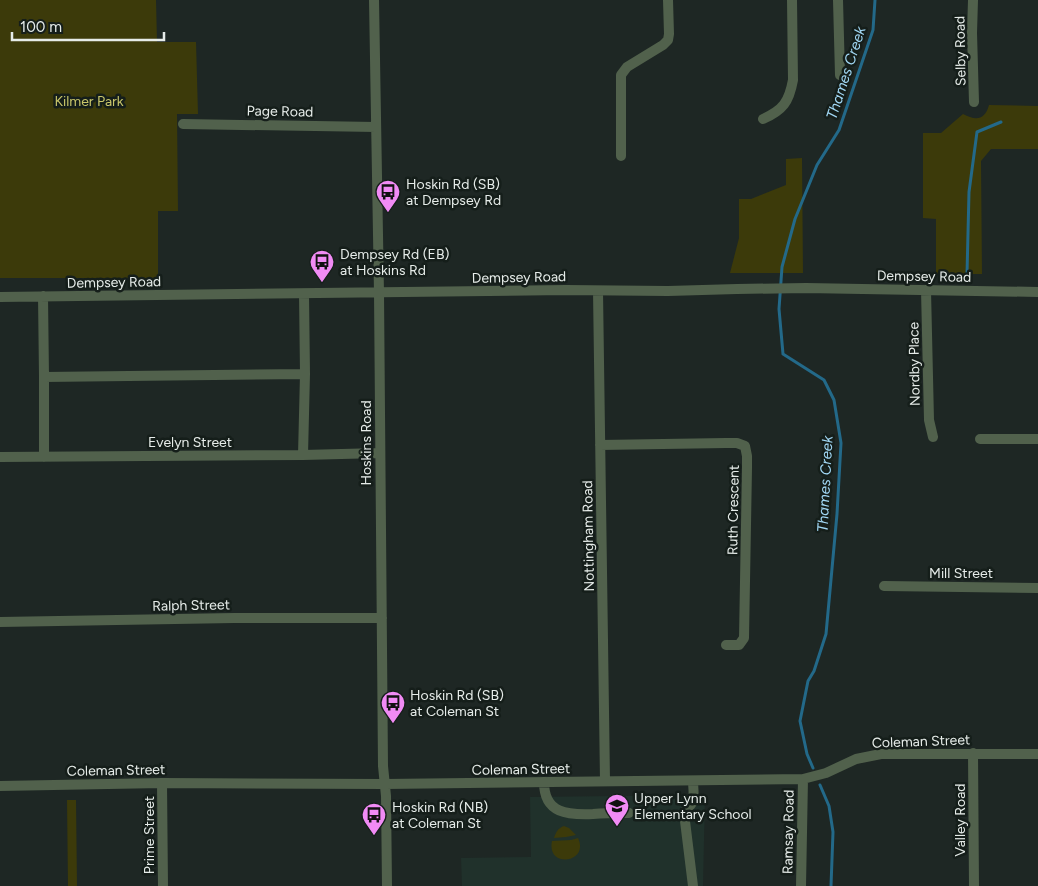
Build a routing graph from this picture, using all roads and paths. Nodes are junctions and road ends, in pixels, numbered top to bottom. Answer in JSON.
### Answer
{"nodes":[{"id":1,"x":374,"y":0,"type":"edge"},
{"id":2,"x":668,"y":0,"type":"edge"},
{"id":3,"x":792,"y":0,"type":"edge"},
{"id":4,"x":838,"y":0,"type":"edge"},
{"id":5,"x":973,"y":0,"type":"edge"},
{"id":6,"x":840,"y":75,"type":"dead end"},
{"id":7,"x":974,"y":102,"type":"dead end"},
{"id":8,"x":763,"y":119,"type":"dead end"},
{"id":9,"x":183,"y":124,"type":"dead end"},
{"id":10,"x":376,"y":127,"type":"junction"},
{"id":11,"x":620,"y":156,"type":"dead end"},
{"id":12,"x":926,"y":290,"type":"junction"},
{"id":13,"x":598,"y":291,"type":"junction"},
{"id":14,"x":1038,"y":292,"type":"edge"},
{"id":15,"x":379,"y":293,"type":"junction"},
{"id":16,"x":304,"y":294,"type":"junction"},
{"id":17,"x":43,"y":296,"type":"junction"},
{"id":18,"x":0,"y":297,"type":"edge"},
{"id":19,"x":305,"y":374,"type":"junction"},
{"id":20,"x":44,"y":377,"type":"junction"},
{"id":21,"x":932,"y":437,"type":"dead end"},
{"id":22,"x":980,"y":439,"type":"dead end"},
{"id":23,"x":1038,"y":439,"type":"edge"},
{"id":24,"x":600,"y":445,"type":"junction"},
{"id":25,"x":380,"y":453,"type":"junction"},
{"id":26,"x":303,"y":455,"type":"junction"},
{"id":27,"x":0,"y":457,"type":"edge"},
{"id":28,"x":44,"y":457,"type":"junction"},
{"id":29,"x":884,"y":586,"type":"dead end"},
{"id":30,"x":1038,"y":588,"type":"edge"},
{"id":31,"x":382,"y":618,"type":"junction"},
{"id":32,"x":0,"y":622,"type":"edge"},
{"id":33,"x":726,"y":646,"type":"dead end"},
{"id":34,"x":973,"y":754,"type":"junction"},
{"id":35,"x":1038,"y":754,"type":"edge"},
{"id":36,"x":803,"y":779,"type":"junction"},
{"id":37,"x":604,"y":781,"type":"junction"},
{"id":38,"x":693,"y":781,"type":"junction"},
{"id":39,"x":544,"y":782,"type":"junction"},
{"id":40,"x":162,"y":783,"type":"junction"},
{"id":41,"x":385,"y":784,"type":"junction"},
{"id":42,"x":0,"y":786,"type":"edge"},
{"id":43,"x":629,"y":812,"type":"dead end"},
{"id":44,"x":163,"y":886,"type":"edge"},
{"id":45,"x":387,"y":886,"type":"edge"},
{"id":46,"x":693,"y":886,"type":"edge"},
{"id":47,"x":801,"y":886,"type":"edge"},
{"id":48,"x":974,"y":886,"type":"edge"}],
"edges":[{"from":1,"to":10,"type":"street","name":"Hoskins Road"},
{"from":2,"to":11,"type":"street"},
{"from":3,"to":8,"type":"street"},
{"from":4,"to":6,"type":"street"},
{"from":5,"to":7,"type":"street","name":"Selby Road"},
{"from":9,"to":10,"type":"street","name":"Page Road"},
{"from":10,"to":15,"type":"street","name":"Hoskins Road"},
{"from":12,"to":13,"type":"street","name":"Dempsey Road"},
{"from":12,"to":14,"type":"street","name":"Dempsey Road"},
{"from":12,"to":21,"type":"street","name":"Nordby Place"},
{"from":13,"to":15,"type":"street","name":"Dempsey Road"},
{"from":13,"to":24,"type":"street","name":"Nottingham Road"},
{"from":15,"to":16,"type":"street","name":"Dempsey Road"},
{"from":15,"to":25,"type":"street","name":"Hoskins Road"},
{"from":16,"to":17,"type":"street","name":"Dempsey Road"},
{"from":16,"to":19,"type":"street"},
{"from":17,"to":18,"type":"street","name":"Dempsey Road"},
{"from":17,"to":20,"type":"street"},
{"from":19,"to":20,"type":"street"},
{"from":19,"to":26,"type":"street"},
{"from":20,"to":28,"type":"street"},
{"from":22,"to":23,"type":"street"},
{"from":24,"to":33,"type":"street","name":"Ruth Crescent"},
{"from":24,"to":37,"type":"street","name":"Nottingham Road"},
{"from":25,"to":26,"type":"street","name":"Evelyn Street"},
{"from":25,"to":31,"type":"street","name":"Hoskins Road"},
{"from":26,"to":28,"type":"street","name":"Evelyn Street"},
{"from":27,"to":28,"type":"street","name":"Evelyn Street"},
{"from":29,"to":30,"type":"street","name":"Mill Street"},
{"from":31,"to":32,"type":"street","name":"Ralph Street"},
{"from":31,"to":41,"type":"street","name":"Hoskins Road"},
{"from":34,"to":35,"type":"street","name":"Coleman Street"},
{"from":34,"to":36,"type":"street","name":"Coleman Street"},
{"from":34,"to":48,"type":"street","name":"Valley Road"},
{"from":36,"to":38,"type":"street","name":"Coleman Street"},
{"from":36,"to":47,"type":"street","name":"Ramsay Road"},
{"from":37,"to":38,"type":"street","name":"Coleman Street"},
{"from":37,"to":39,"type":"street","name":"Coleman Street"},
{"from":38,"to":46,"type":"street"},
{"from":39,"to":41,"type":"street","name":"Coleman Street"},
{"from":39,"to":43,"type":"street"},
{"from":40,"to":41,"type":"street","name":"Coleman Street"},
{"from":40,"to":42,"type":"street","name":"Coleman Street"},
{"from":40,"to":44,"type":"street","name":"Prime Street"},
{"from":41,"to":45,"type":"street","name":"Hoskins Road"}]}
